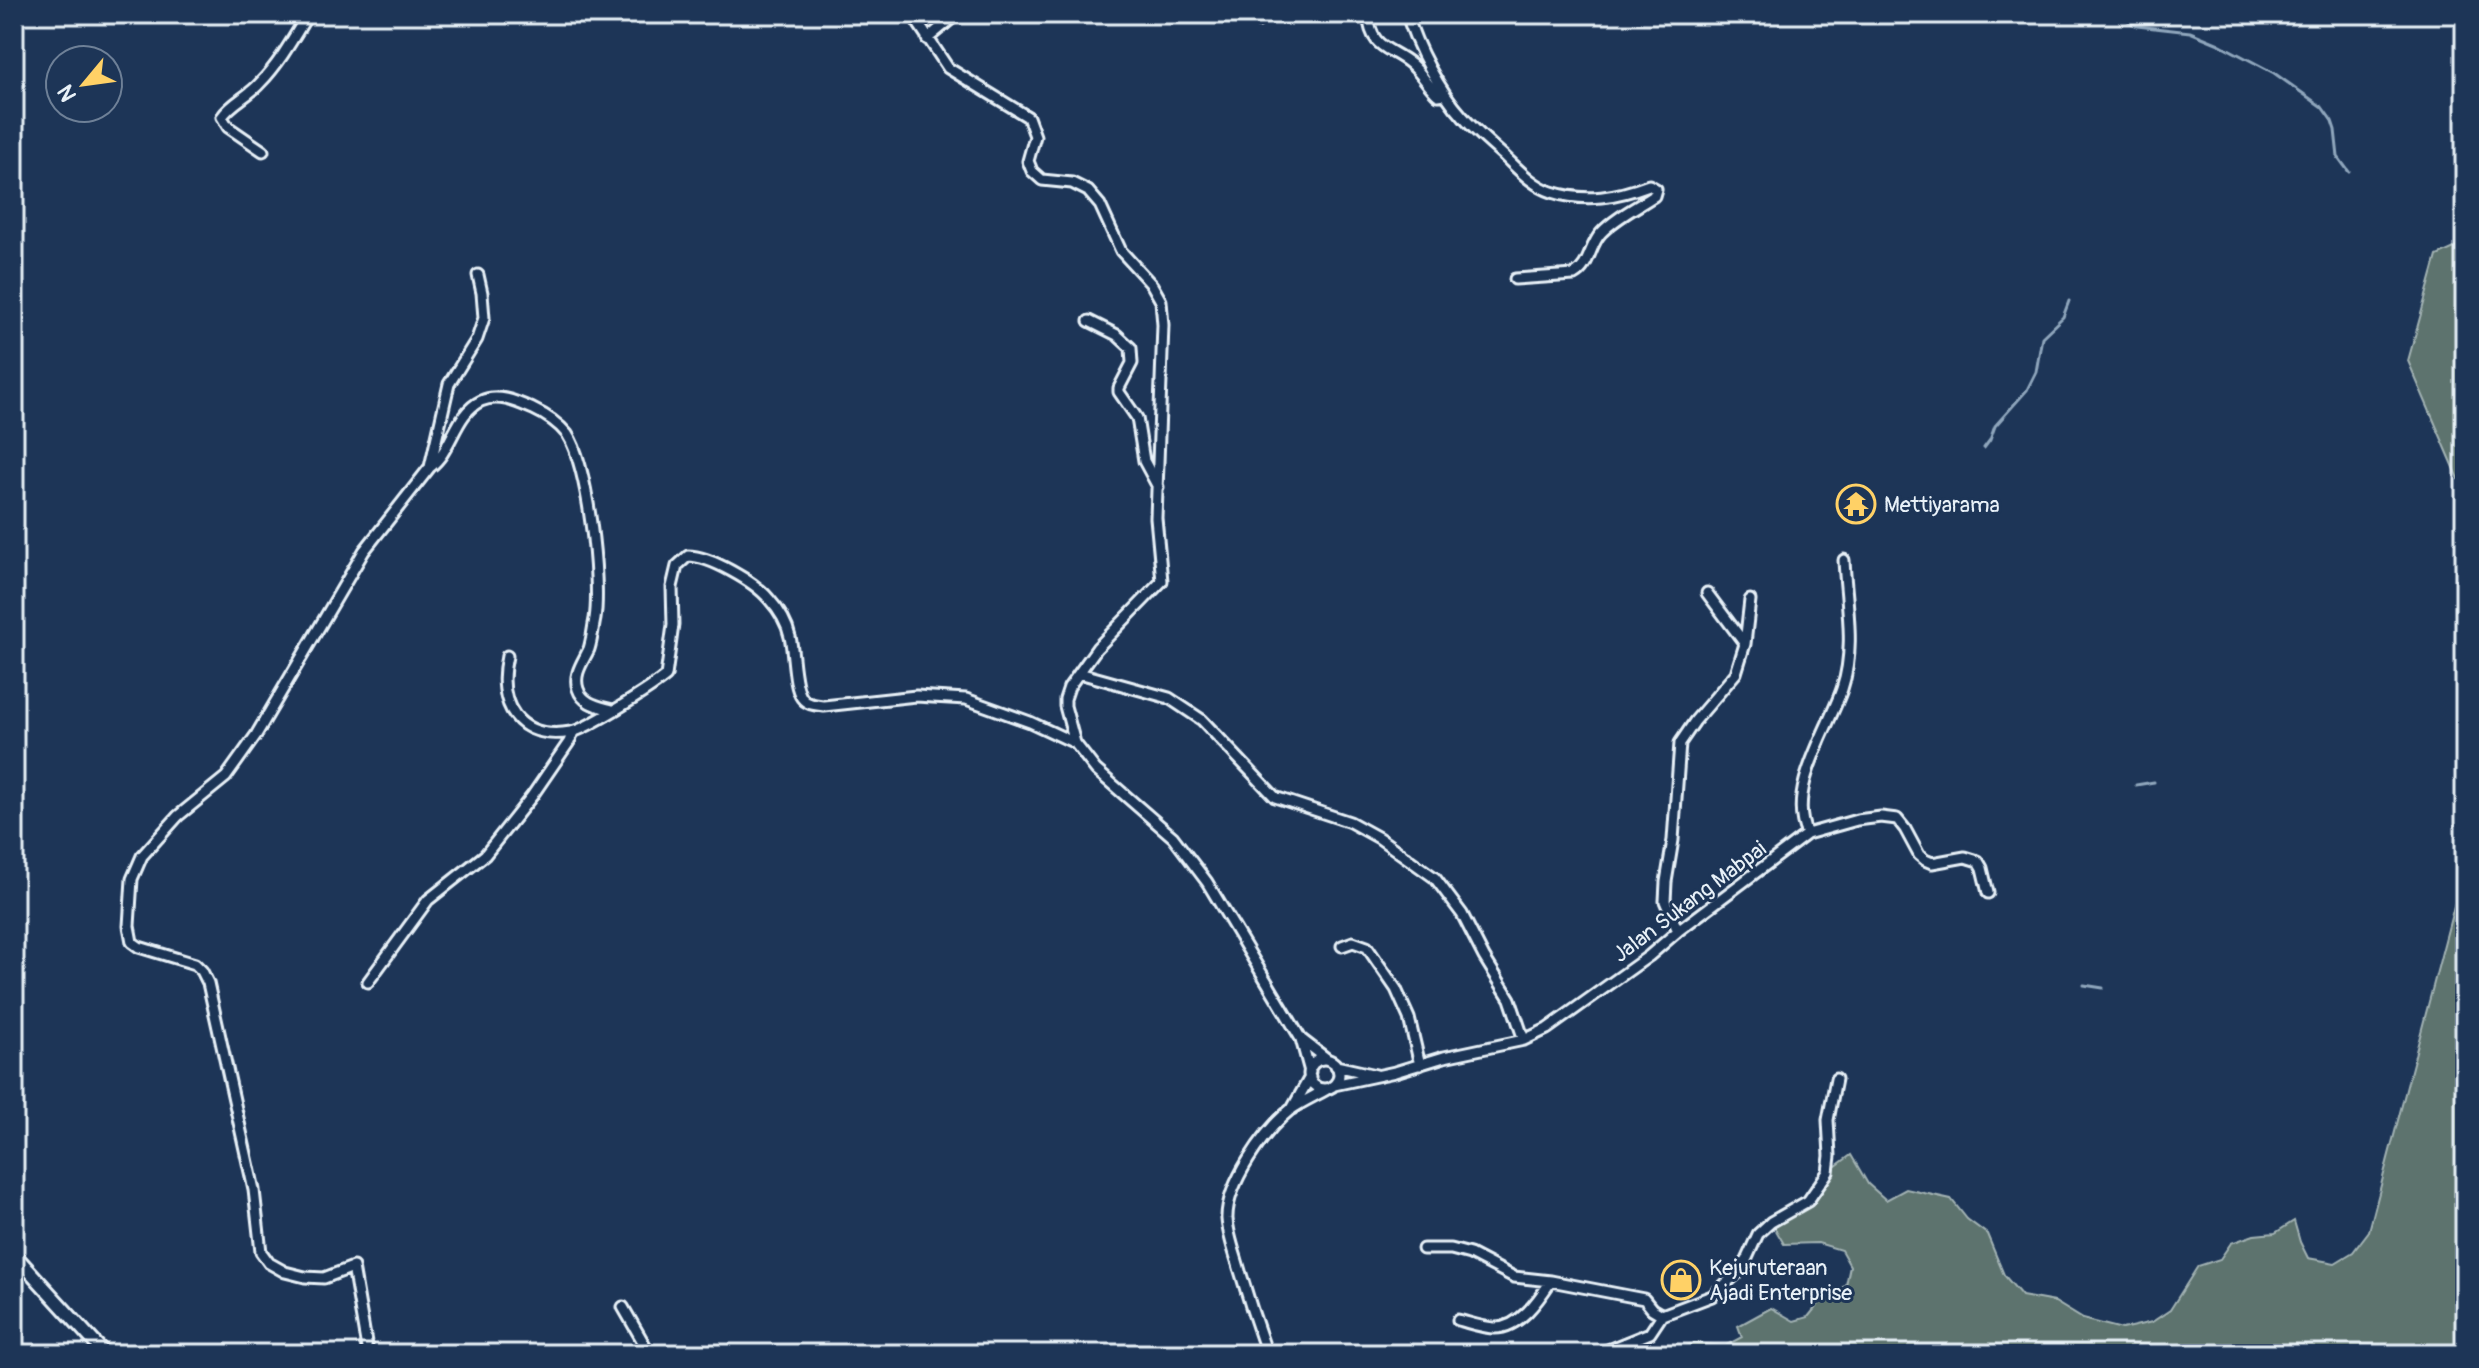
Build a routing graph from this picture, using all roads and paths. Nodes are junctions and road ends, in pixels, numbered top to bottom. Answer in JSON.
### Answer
{"nodes":[{"id":1,"x":308,"y":14,"type":"edge"},
{"id":2,"x":912,"y":14,"type":"edge"},
{"id":3,"x":957,"y":14,"type":"edge"},
{"id":4,"x":1368,"y":14,"type":"edge"},
{"id":5,"x":1407,"y":14,"type":"edge"},
{"id":6,"x":927,"y":39,"type":"junction"},
{"id":7,"x":1445,"y":94,"type":"junction"},
{"id":8,"x":263,"y":151,"type":"dead end"},
{"id":9,"x":478,"y":275,"type":"dead end"},
{"id":10,"x":1515,"y":279,"type":"dead end"},
{"id":11,"x":1089,"y":321,"type":"dead end"},
{"id":12,"x":430,"y":467,"type":"junction"},
{"id":13,"x":1158,"y":487,"type":"junction"},
{"id":14,"x":1844,"y":560,"type":"dead end"},
{"id":15,"x":1707,"y":593,"type":"dead end"},
{"id":16,"x":1750,"y":600,"type":"dead end"},
{"id":17,"x":1745,"y":644,"type":"junction"},
{"id":18,"x":507,"y":656,"type":"dead end"},
{"id":19,"x":1079,"y":673,"type":"junction"},
{"id":20,"x":612,"y":710,"type":"junction"},
{"id":21,"x":573,"y":732,"type":"junction"},
{"id":22,"x":1075,"y":743,"type":"junction"},
{"id":23,"x":1807,"y":834,"type":"junction"},
{"id":24,"x":1988,"y":893,"type":"dead end"},
{"id":25,"x":1678,"y":931,"type":"junction"},
{"id":26,"x":1342,"y":946,"type":"dead end"},
{"id":27,"x":368,"y":982,"type":"dead end"},
{"id":28,"x":1301,"y":1039,"type":"junction"},
{"id":29,"x":1524,"y":1040,"type":"junction"},
{"id":30,"x":1333,"y":1063,"type":"junction"},
{"id":31,"x":1420,"y":1065,"type":"junction"},
{"id":32,"x":1310,"y":1075,"type":"junction"},
{"id":33,"x":1379,"y":1075,"type":"junction"},
{"id":34,"x":1836,"y":1079,"type":"dead end"},
{"id":35,"x":1330,"y":1087,"type":"junction"},
{"id":36,"x":1292,"y":1109,"type":"junction"},
{"id":37,"x":1423,"y":1249,"type":"dead end"},
{"id":38,"x":14,"y":1254,"type":"edge"},
{"id":39,"x":1551,"y":1281,"type":"junction"},
{"id":40,"x":623,"y":1307,"type":"dead end"},
{"id":41,"x":1662,"y":1315,"type":"junction"},
{"id":42,"x":1458,"y":1320,"type":"dead end"},
{"id":43,"x":105,"y":1354,"type":"edge"},
{"id":44,"x":368,"y":1354,"type":"edge"},
{"id":45,"x":650,"y":1354,"type":"edge"},
{"id":46,"x":1267,"y":1354,"type":"edge"},
{"id":47,"x":1598,"y":1354,"type":"edge"}],
"edges":[{"from":1,"to":8,"type":"street"},
{"from":2,"to":6,"type":"street"},
{"from":3,"to":6,"type":"street"},
{"from":4,"to":7,"type":"street"},
{"from":5,"to":7,"type":"street"},
{"from":6,"to":13,"type":"street"},
{"from":7,"to":10,"type":"street"},
{"from":9,"to":12,"type":"street"},
{"from":11,"to":13,"type":"street"},
{"from":12,"to":20,"type":"street"},
{"from":12,"to":44,"type":"street"},
{"from":13,"to":19,"type":"street"},
{"from":14,"to":23,"type":"street"},
{"from":15,"to":17,"type":"street"},
{"from":16,"to":17,"type":"street"},
{"from":17,"to":25,"type":"street"},
{"from":18,"to":21,"type":"street"},
{"from":19,"to":22,"type":"street"},
{"from":19,"to":29,"type":"street"},
{"from":20,"to":21,"type":"street"},
{"from":20,"to":22,"type":"street"},
{"from":21,"to":27,"type":"street"},
{"from":22,"to":28,"type":"street"},
{"from":23,"to":24,"type":"street","name":"Jalan Sukang Mabpai"},
{"from":23,"to":25,"type":"street","name":"Jalan Sukang Mabpai"},
{"from":25,"to":29,"type":"street","name":"Jalan Sukang Mabpai"},
{"from":26,"to":31,"type":"street"},
{"from":28,"to":30,"type":"street"},
{"from":28,"to":32,"type":"street"},
{"from":29,"to":31,"type":"street","name":"Jalan Sukang Mabpai"},
{"from":30,"to":32,"type":"street"},
{"from":30,"to":33,"type":"street","name":"Jalan Sukang Mabpai"},
{"from":30,"to":35,"type":"street"},
{"from":31,"to":33,"type":"street","name":"Jalan Sukang Mabpai"},
{"from":32,"to":35,"type":"street"},
{"from":32,"to":36,"type":"street","name":"Jalan Sukang Mabpai"},
{"from":33,"to":35,"type":"street","name":"Jalan Sukang Mabpai"},
{"from":34,"to":41,"type":"street"},
{"from":35,"to":36,"type":"street","name":"Jalan Sukang Mabpai"},
{"from":36,"to":46,"type":"street","name":"Jalan Sukang Mabpai"},
{"from":37,"to":39,"type":"street"},
{"from":38,"to":43,"type":"street"},
{"from":39,"to":41,"type":"street"},
{"from":39,"to":42,"type":"street"},
{"from":40,"to":45,"type":"street"},
{"from":41,"to":47,"type":"street"}]}
